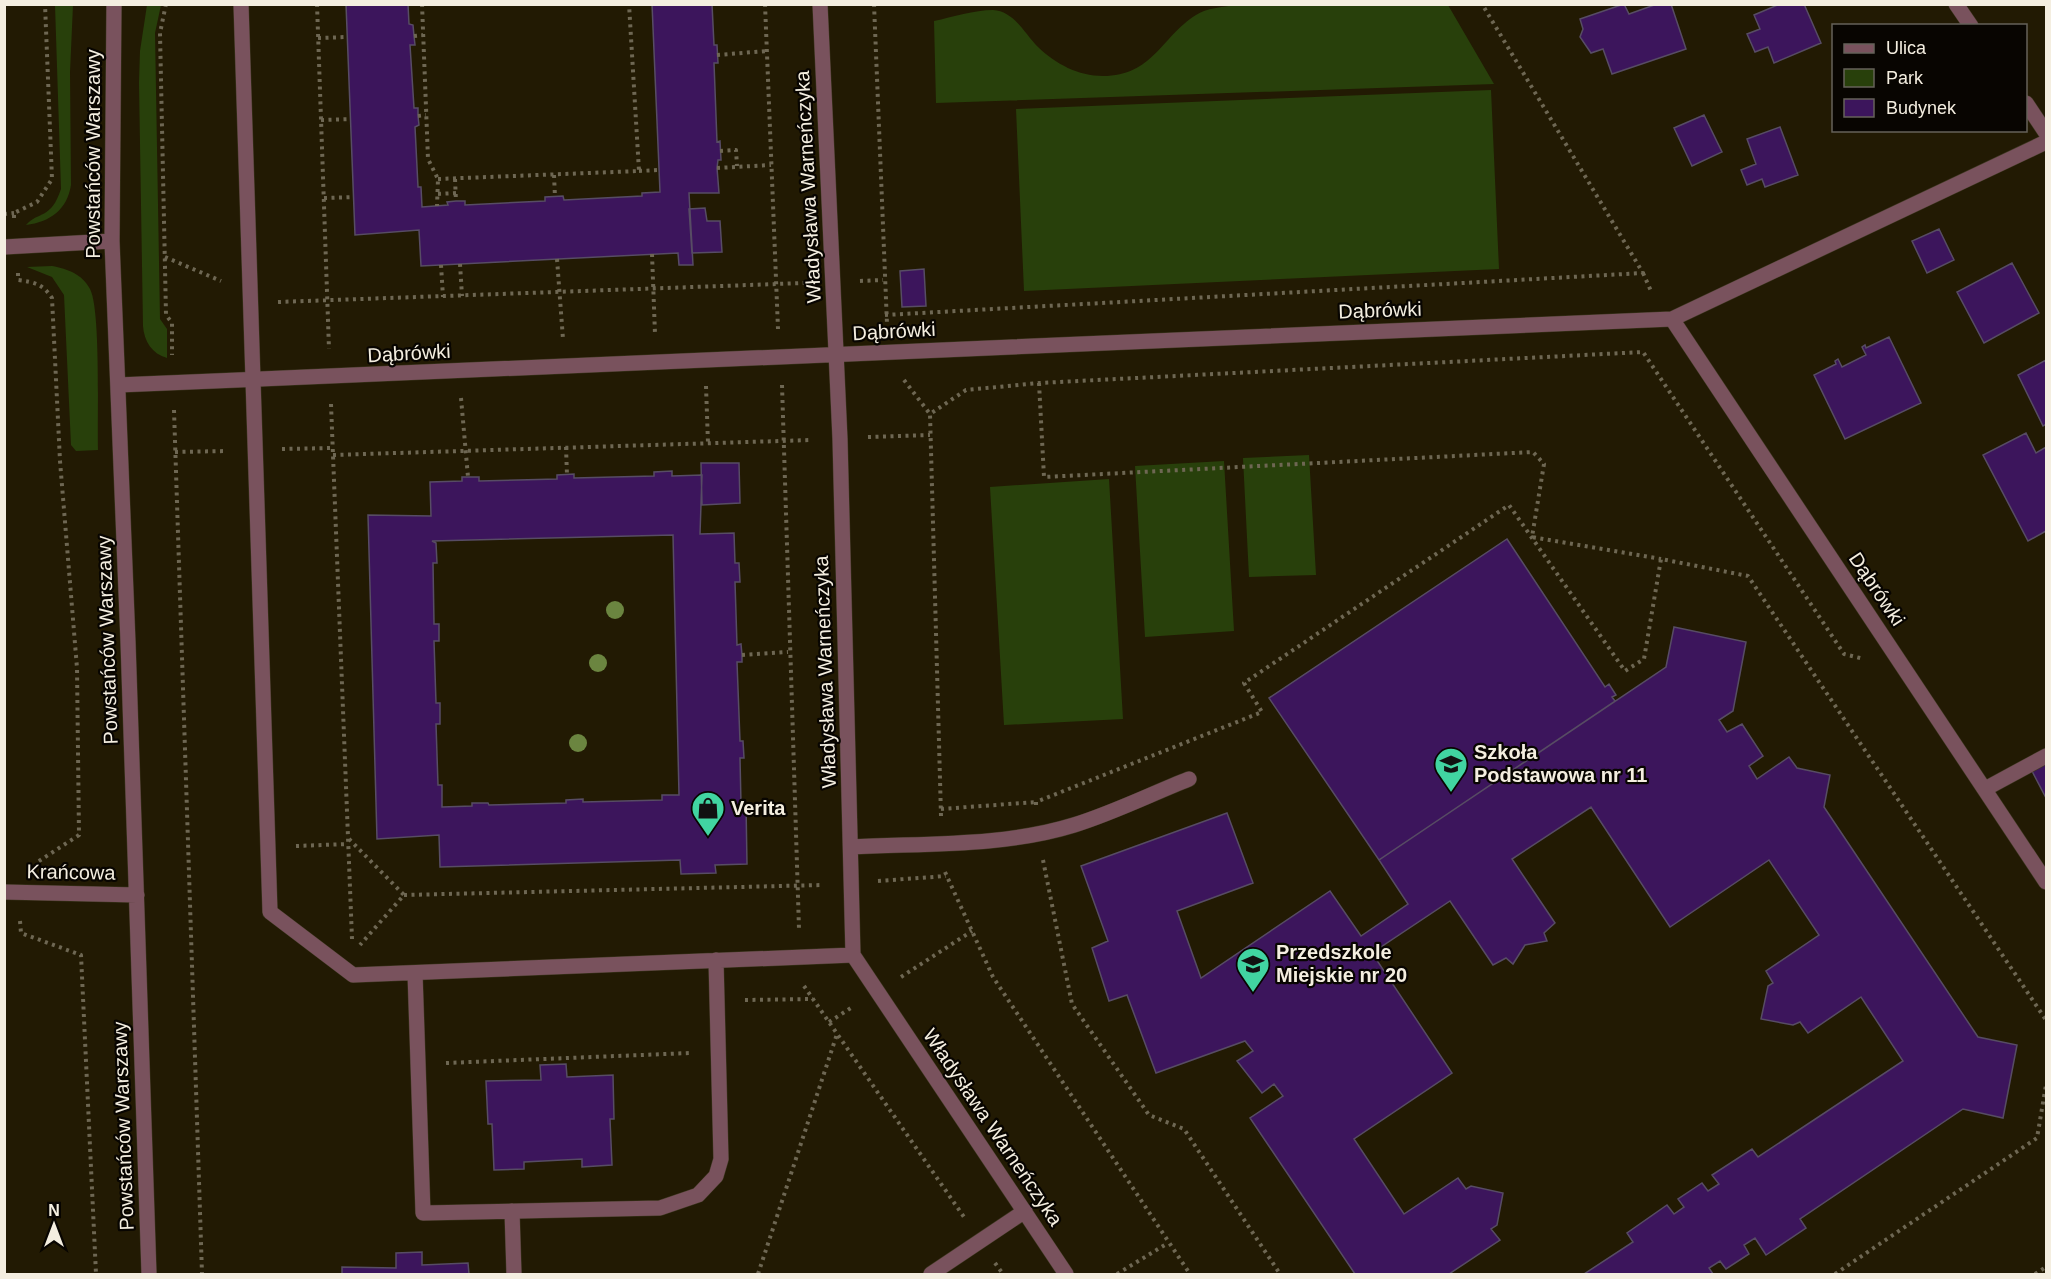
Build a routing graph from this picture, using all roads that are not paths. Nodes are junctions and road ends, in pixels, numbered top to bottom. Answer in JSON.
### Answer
{"nodes":[{"id":1,"x":114,"y":4,"type":"edge"},
{"id":2,"x":241,"y":4,"type":"edge"},
{"id":3,"x":820,"y":4,"type":"edge"},
{"id":4,"x":1956,"y":4,"type":"edge"},
{"id":5,"x":1970,"y":24,"type":"edge"},
{"id":6,"x":2027,"y":106,"type":"edge"},
{"id":7,"x":2046,"y":133,"type":"edge"},
{"id":8,"x":2046,"y":142,"type":"edge"},
{"id":9,"x":112,"y":241,"type":"junction"},
{"id":10,"x":4,"y":247,"type":"edge"},
{"id":11,"x":1672,"y":319,"type":"junction"},
{"id":12,"x":837,"y":355,"type":"junction"},
{"id":13,"x":254,"y":380,"type":"junction"},
{"id":14,"x":118,"y":385,"type":"junction"},
{"id":15,"x":2046,"y":756,"type":"edge"},
{"id":16,"x":1189,"y":779,"type":"dead end"},
{"id":17,"x":1985,"y":789,"type":"junction"},
{"id":18,"x":851,"y":847,"type":"junction"},
{"id":19,"x":2046,"y":882,"type":"edge"},
{"id":20,"x":11,"y":892,"type":"edge"},
{"id":21,"x":137,"y":895,"type":"junction"},
{"id":22,"x":853,"y":955,"type":"junction"},
{"id":23,"x":716,"y":960,"type":"junction"},
{"id":24,"x":416,"y":973,"type":"junction"},
{"id":25,"x":512,"y":1211,"type":"junction"},
{"id":26,"x":1025,"y":1211,"type":"junction"},
{"id":27,"x":149,"y":1275,"type":"edge"},
{"id":28,"x":514,"y":1275,"type":"edge"},
{"id":29,"x":931,"y":1275,"type":"edge"},
{"id":30,"x":1066,"y":1275,"type":"edge"}],
"edges":[{"from":1,"to":9,"type":"street","name":"Powstańców Warszawy"},
{"from":2,"to":13,"type":"street"},
{"from":3,"to":12,"type":"street","name":"Władysława Warneńczyka"},
{"from":4,"to":5,"type":"street"},
{"from":6,"to":7,"type":"street"},
{"from":8,"to":11,"type":"street","name":"Dąbrówki"},
{"from":9,"to":10,"type":"street"},
{"from":9,"to":14,"type":"street","name":"Powstańców Warszawy"},
{"from":11,"to":12,"type":"street","name":"Dąbrówki"},
{"from":11,"to":17,"type":"street","name":"Dąbrówki"},
{"from":12,"to":13,"type":"street","name":"Dąbrówki"},
{"from":12,"to":18,"type":"street","name":"Władysława Warneńczyka"},
{"from":13,"to":14,"type":"street","name":"Dąbrówki"},
{"from":13,"to":24,"type":"street"},
{"from":14,"to":21,"type":"street","name":"Powstańców Warszawy"},
{"from":15,"to":17,"type":"street"},
{"from":16,"to":18,"type":"street"},
{"from":17,"to":19,"type":"street","name":"Dąbrówki"},
{"from":18,"to":22,"type":"street","name":"Władysława Warneńczyka"},
{"from":20,"to":21,"type":"street","name":"Krańcowa"},
{"from":21,"to":27,"type":"street","name":"Powstańców Warszawy"},
{"from":22,"to":23,"type":"street"},
{"from":22,"to":26,"type":"street","name":"Władysława Warneńczyka"},
{"from":23,"to":24,"type":"street"},
{"from":23,"to":25,"type":"street"},
{"from":24,"to":25,"type":"street"},
{"from":25,"to":28,"type":"street"},
{"from":26,"to":29,"type":"street"},
{"from":26,"to":30,"type":"street","name":"Władysława Warneńczyka"}]}
